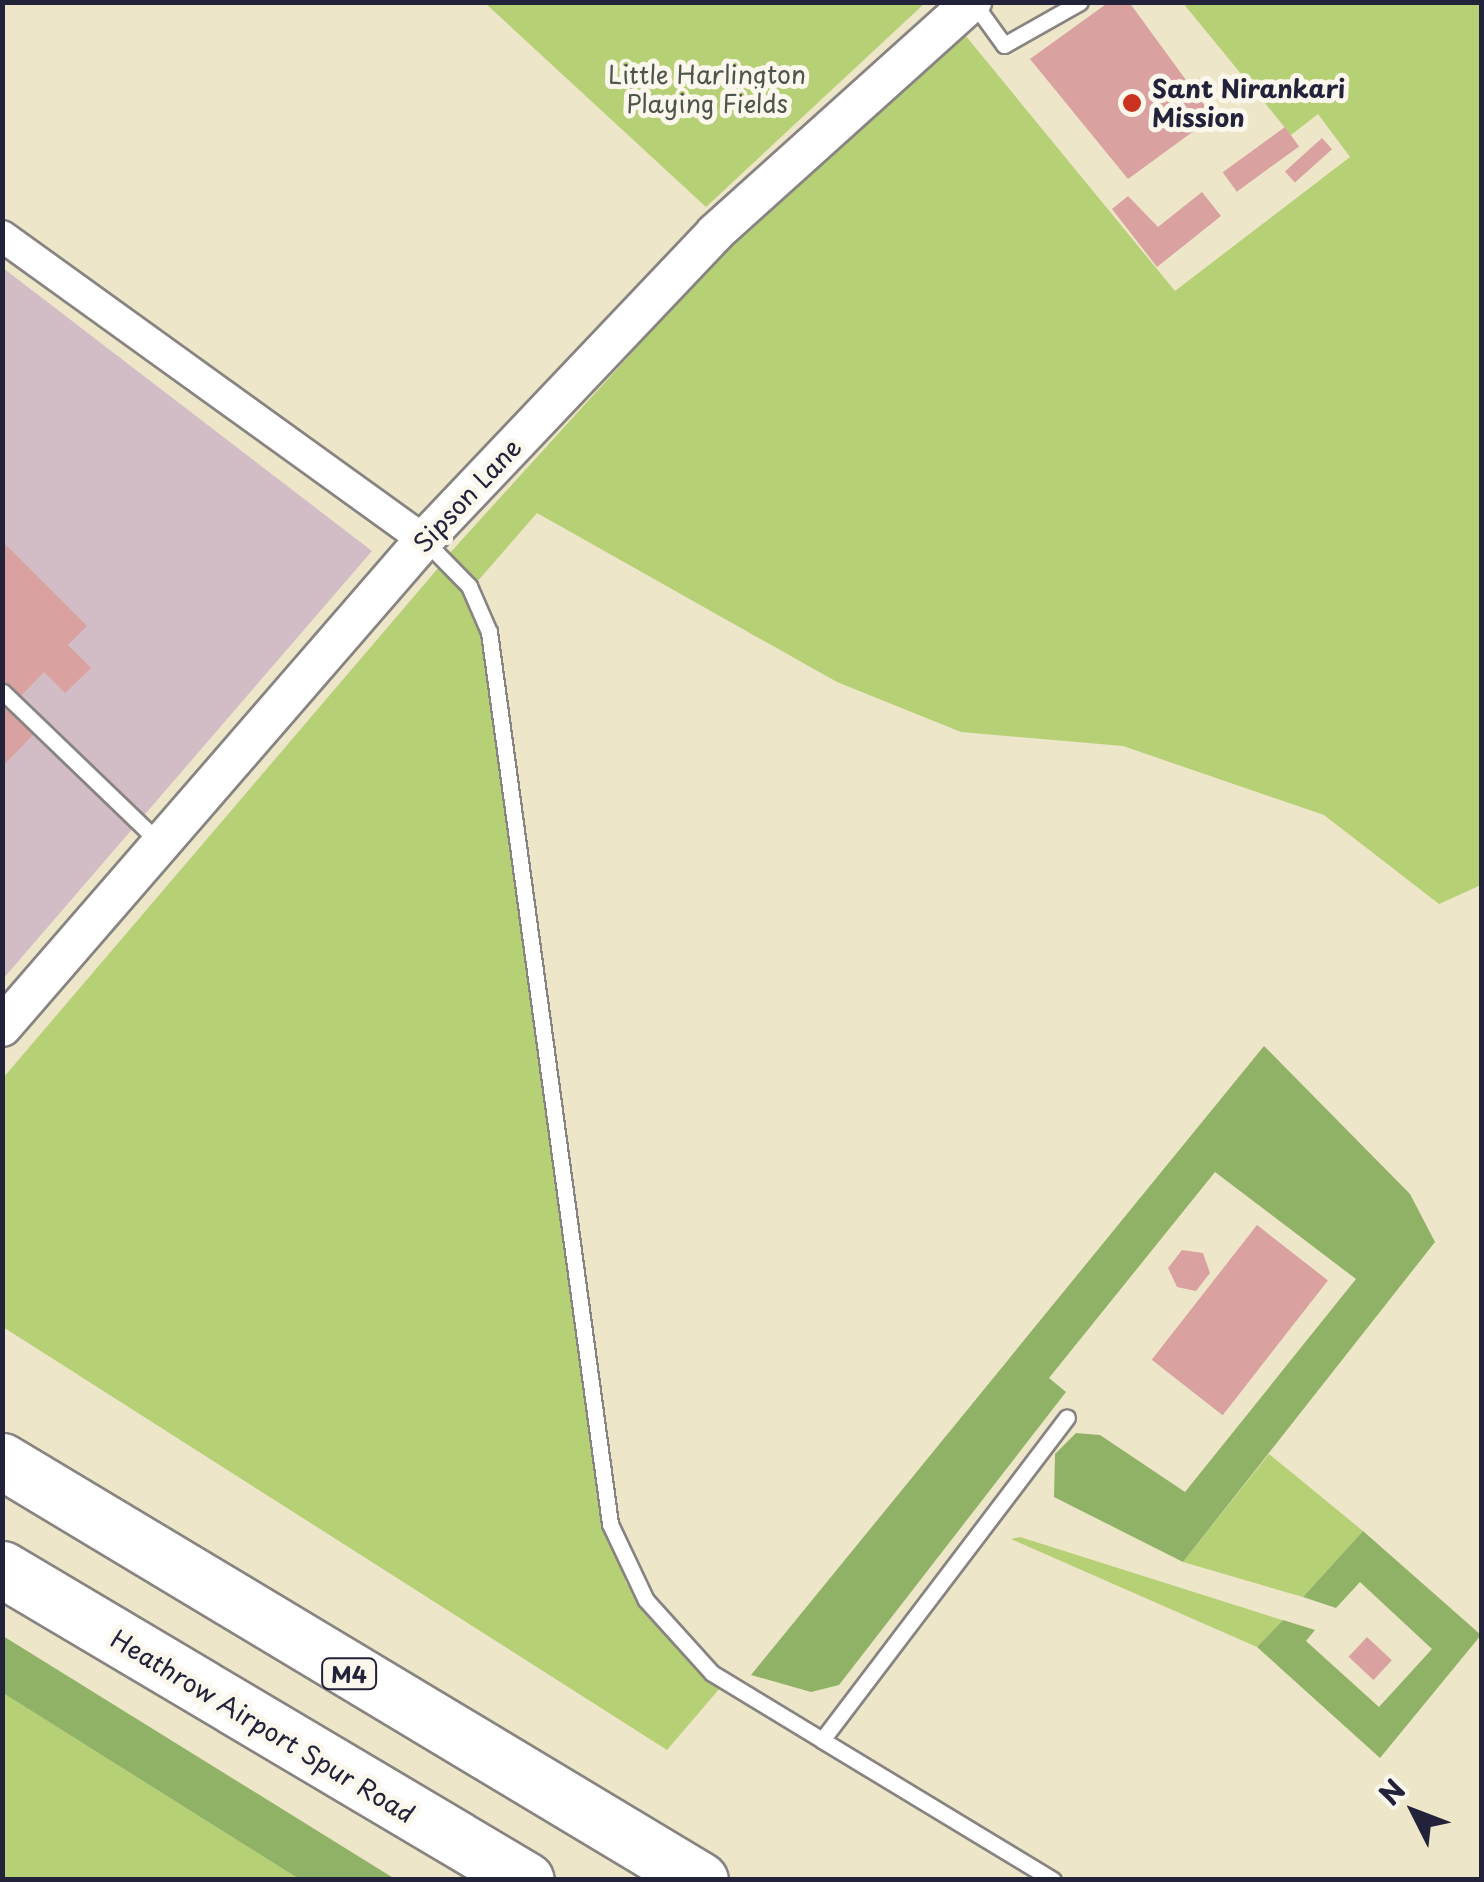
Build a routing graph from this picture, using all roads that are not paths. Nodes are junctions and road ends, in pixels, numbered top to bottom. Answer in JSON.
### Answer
{"nodes":[{"id":1,"x":973,"y":2,"type":"edge"},
{"id":2,"x":1080,"y":2,"type":"edge"},
{"id":3,"x":2,"y":236,"type":"edge"},
{"id":4,"x":424,"y":540,"type":"junction"},
{"id":5,"x":3,"y":692,"type":"edge"},
{"id":6,"x":160,"y":844,"type":"junction"},
{"id":7,"x":2,"y":1028,"type":"edge"},
{"id":8,"x":1068,"y":1417,"type":"dead end"},
{"id":9,"x":2,"y":1461,"type":"edge"},
{"id":10,"x":2,"y":1569,"type":"edge"},
{"id":11,"x":822,"y":1740,"type":"junction"},
{"id":12,"x":526,"y":1880,"type":"edge"},
{"id":13,"x":700,"y":1880,"type":"edge"},
{"id":14,"x":1054,"y":1880,"type":"edge"}],
"edges":[{"from":1,"to":2,"type":"lane"},
{"from":1,"to":4,"type":"street","name":"Sipson Lane"},
{"from":3,"to":4,"type":"street"},
{"from":4,"to":6,"type":"street","name":"Sipson Lane"},
{"from":4,"to":11,"type":"lane"},
{"from":5,"to":6,"type":"lane"},
{"from":6,"to":7,"type":"street","name":"Sipson Lane"},
{"from":8,"to":11,"type":"lane"},
{"from":9,"to":13,"type":"highway","number":"M4"},
{"from":10,"to":12,"type":"highway","name":"Heathrow Airport Spur Road"},
{"from":11,"to":14,"type":"lane"}]}
